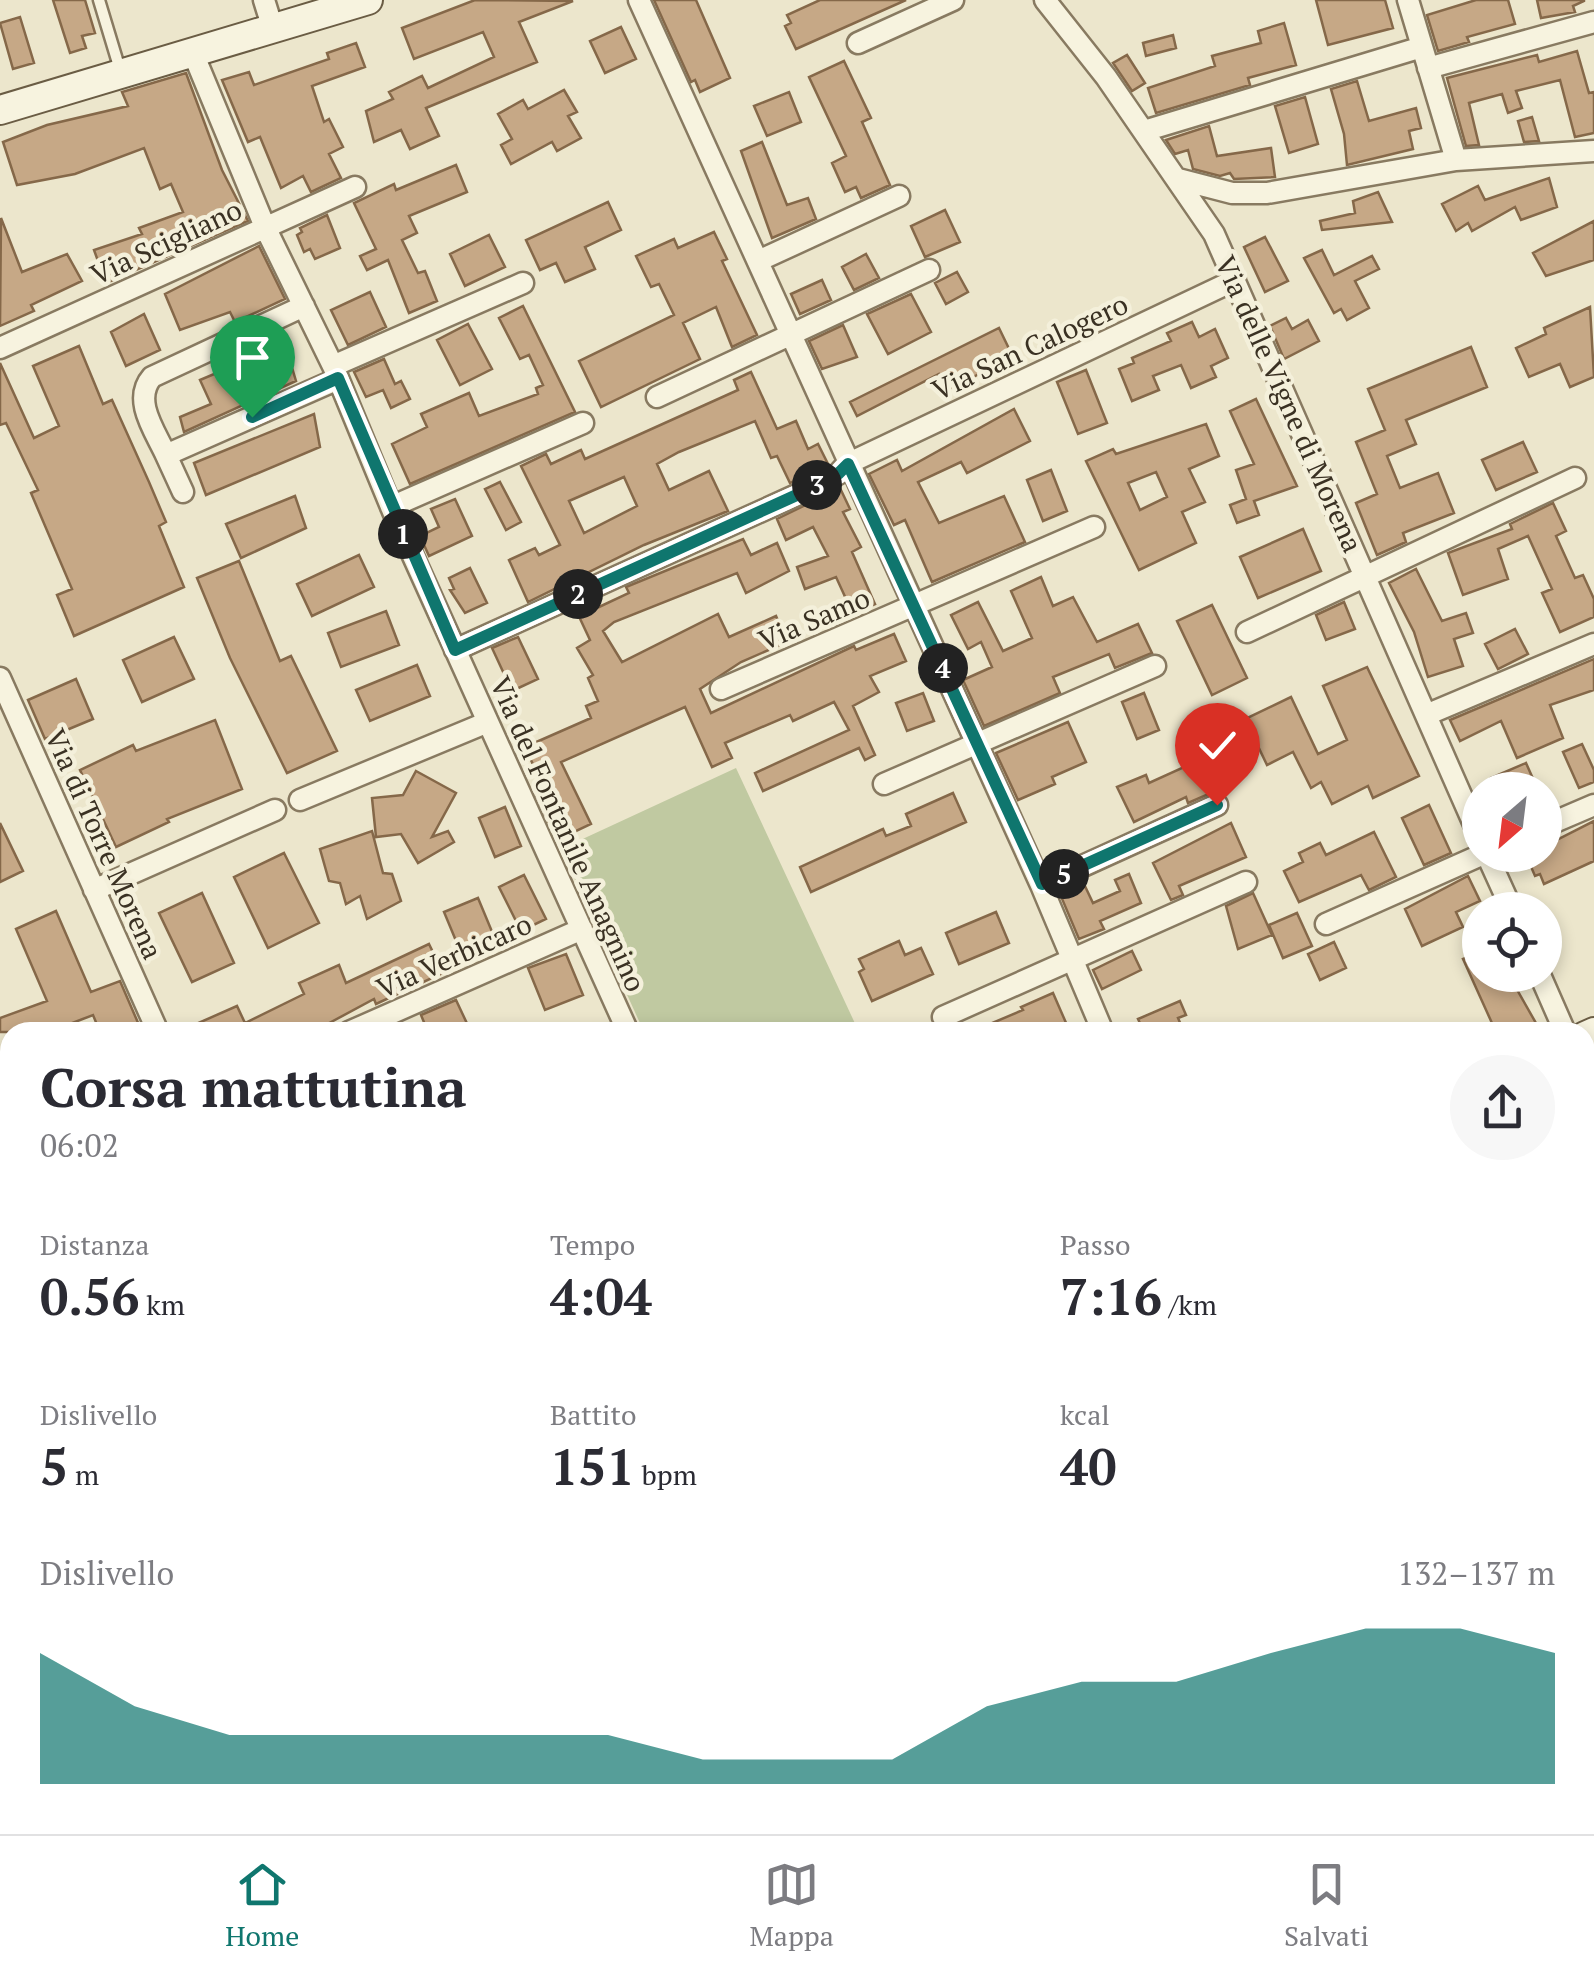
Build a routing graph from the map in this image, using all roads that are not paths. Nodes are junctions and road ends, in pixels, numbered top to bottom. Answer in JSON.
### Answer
{"nodes":[{"id":1,"x":99,"y":0,"type":"edge"},
{"id":2,"x":264,"y":0,"type":"edge"},
{"id":3,"x":368,"y":0,"type":"edge"},
{"id":4,"x":639,"y":0,"type":"edge"},
{"id":5,"x":953,"y":0,"type":"edge"},
{"id":6,"x":1045,"y":0,"type":"edge"},
{"id":7,"x":1408,"y":0,"type":"edge"},
{"id":8,"x":1594,"y":22,"type":"edge"},
{"id":9,"x":273,"y":29,"type":"junction"},
{"id":10,"x":858,"y":43,"type":"dead end"},
{"id":11,"x":1422,"y":47,"type":"junction"},
{"id":12,"x":193,"y":53,"type":"junction"},
{"id":13,"x":1428,"y":68,"type":"junction"},
{"id":14,"x":121,"y":74,"type":"junction"},
{"id":15,"x":0,"y":110,"type":"edge"},
{"id":16,"x":1144,"y":131,"type":"junction"},
{"id":17,"x":1594,"y":151,"type":"edge"},
{"id":18,"x":1456,"y":160,"type":"junction"},
{"id":19,"x":1178,"y":179,"type":"junction"},
{"id":20,"x":354,"y":187,"type":"dead end"},
{"id":21,"x":899,"y":196,"type":"dead end"},
{"id":22,"x":265,"y":227,"type":"junction"},
{"id":23,"x":758,"y":261,"type":"junction"},
{"id":24,"x":928,"y":270,"type":"dead end"},
{"id":25,"x":1236,"y":280,"type":"junction"},
{"id":26,"x":523,"y":282,"type":"dead end"},
{"id":27,"x":304,"y":306,"type":"junction"},
{"id":28,"x":792,"y":334,"type":"junction"},
{"id":29,"x":0,"y":348,"type":"edge"},
{"id":30,"x":336,"y":372,"type":"junction"},
{"id":31,"x":657,"y":397,"type":"dead end"},
{"id":32,"x":583,"y":423,"type":"dead end"},
{"id":33,"x":166,"y":455,"type":"junction"},
{"id":34,"x":848,"y":464,"type":"junction"},
{"id":35,"x":1575,"y":478,"type":"dead end"},
{"id":36,"x":183,"y":492,"type":"dead end"},
{"id":37,"x":391,"y":507,"type":"junction"},
{"id":38,"x":1094,"y":527,"type":"dead end"},
{"id":39,"x":1365,"y":576,"type":"junction"},
{"id":40,"x":915,"y":605,"type":"junction"},
{"id":41,"x":1247,"y":632,"type":"dead end"},
{"id":42,"x":1594,"y":644,"type":"edge"},
{"id":43,"x":455,"y":650,"type":"junction"},
{"id":44,"x":1154,"y":666,"type":"dead end"},
{"id":45,"x":0,"y":678,"type":"edge"},
{"id":46,"x":721,"y":690,"type":"dead end"},
{"id":47,"x":1426,"y":716,"type":"junction"},
{"id":48,"x":488,"y":722,"type":"junction"},
{"id":49,"x":978,"y":746,"type":"junction"},
{"id":50,"x":884,"y":784,"type":"dead end"},
{"id":51,"x":1462,"y":797,"type":"edge"},
{"id":52,"x":300,"y":800,"type":"dead end"},
{"id":53,"x":1594,"y":804,"type":"edge"},
{"id":54,"x":1217,"y":805,"type":"dead end"},
{"id":55,"x":276,"y":810,"type":"dead end"},
{"id":56,"x":1562,"y":818,"type":"edge"},
{"id":57,"x":1462,"y":865,"type":"edge"},
{"id":58,"x":1246,"y":882,"type":"dead end"},
{"id":59,"x":1042,"y":884,"type":"junction"},
{"id":60,"x":94,"y":890,"type":"junction"},
{"id":61,"x":1326,"y":924,"type":"dead end"},
{"id":62,"x":582,"y":929,"type":"junction"},
{"id":63,"x":1071,"y":962,"type":"junction"},
{"id":64,"x":1547,"y":992,"type":"edge"},
{"id":65,"x":943,"y":1017,"type":"dead end"},
{"id":66,"x":153,"y":1022,"type":"edge"},
{"id":67,"x":372,"y":1022,"type":"edge"},
{"id":68,"x":624,"y":1022,"type":"edge"},
{"id":69,"x":1098,"y":1022,"type":"edge"},
{"id":70,"x":1561,"y":1022,"type":"edge"}],
"edges":[{"from":1,"to":14,"type":"lane"},
{"from":2,"to":9,"type":"street"},
{"from":3,"to":9,"type":"street"},
{"from":4,"to":23,"type":"street"},
{"from":5,"to":10,"type":"street"},
{"from":6,"to":16,"type":"street","name":"Via delle Vigne di Morena"},
{"from":7,"to":11,"type":"street"},
{"from":8,"to":13,"type":"street"},
{"from":9,"to":12,"type":"street"},
{"from":11,"to":13,"type":"street"},
{"from":11,"to":16,"type":"street"},
{"from":12,"to":14,"type":"street"},
{"from":12,"to":22,"type":"street","name":"Via del Fontanile Anagnino"},
{"from":13,"to":18,"type":"street"},
{"from":14,"to":15,"type":"street"},
{"from":16,"to":19,"type":"street","name":"Via delle Vigne di Morena"},
{"from":17,"to":18,"type":"street"},
{"from":18,"to":19,"type":"street"},
{"from":19,"to":25,"type":"street","name":"Via delle Vigne di Morena"},
{"from":20,"to":22,"type":"street","name":"Via Scigliano"},
{"from":21,"to":23,"type":"street"},
{"from":22,"to":27,"type":"street","name":"Via del Fontanile Anagnino"},
{"from":22,"to":29,"type":"street","name":"Via Scigliano"},
{"from":23,"to":28,"type":"street"},
{"from":24,"to":28,"type":"street"},
{"from":25,"to":34,"type":"street","name":"Via San Calogero"},
{"from":25,"to":39,"type":"street","name":"Via delle Vigne di Morena"},
{"from":26,"to":30,"type":"street"},
{"from":27,"to":30,"type":"street","name":"Via del Fontanile Anagnino"},
{"from":27,"to":33,"type":"street"},
{"from":28,"to":31,"type":"street"},
{"from":28,"to":34,"type":"street"},
{"from":30,"to":33,"type":"street"},
{"from":30,"to":37,"type":"street","name":"Via del Fontanile Anagnino"},
{"from":32,"to":37,"type":"street"},
{"from":33,"to":36,"type":"street"},
{"from":34,"to":40,"type":"street"},
{"from":34,"to":43,"type":"street","name":"Via San Calogero"},
{"from":35,"to":39,"type":"street"},
{"from":37,"to":43,"type":"street","name":"Via del Fontanile Anagnino"},
{"from":38,"to":40,"type":"street","name":"Via Samo"},
{"from":39,"to":41,"type":"street"},
{"from":39,"to":47,"type":"street","name":"Via delle Vigne di Morena"},
{"from":40,"to":46,"type":"street","name":"Via Samo"},
{"from":40,"to":49,"type":"street"},
{"from":42,"to":47,"type":"street"},
{"from":43,"to":48,"type":"street","name":"Via del Fontanile Anagnino"},
{"from":44,"to":49,"type":"street"},
{"from":45,"to":60,"type":"street","name":"Via di Torre Morena"},
{"from":47,"to":51,"type":"street","name":"Via delle Vigne di Morena"},
{"from":48,"to":52,"type":"street"},
{"from":48,"to":62,"type":"street","name":"Via del Fontanile Anagnino"},
{"from":49,"to":50,"type":"street"},
{"from":49,"to":59,"type":"street"},
{"from":53,"to":56,"type":"street"},
{"from":54,"to":59,"type":"street"},
{"from":55,"to":60,"type":"street"},
{"from":57,"to":61,"type":"street"},
{"from":58,"to":63,"type":"street"},
{"from":59,"to":63,"type":"street"},
{"from":60,"to":66,"type":"street","name":"Via di Torre Morena"},
{"from":62,"to":67,"type":"street","name":"Via Verbicaro"},
{"from":62,"to":68,"type":"street","name":"Via del Fontanile Anagnino"},
{"from":63,"to":65,"type":"street"},
{"from":63,"to":69,"type":"street"},
{"from":64,"to":70,"type":"street"}]}
